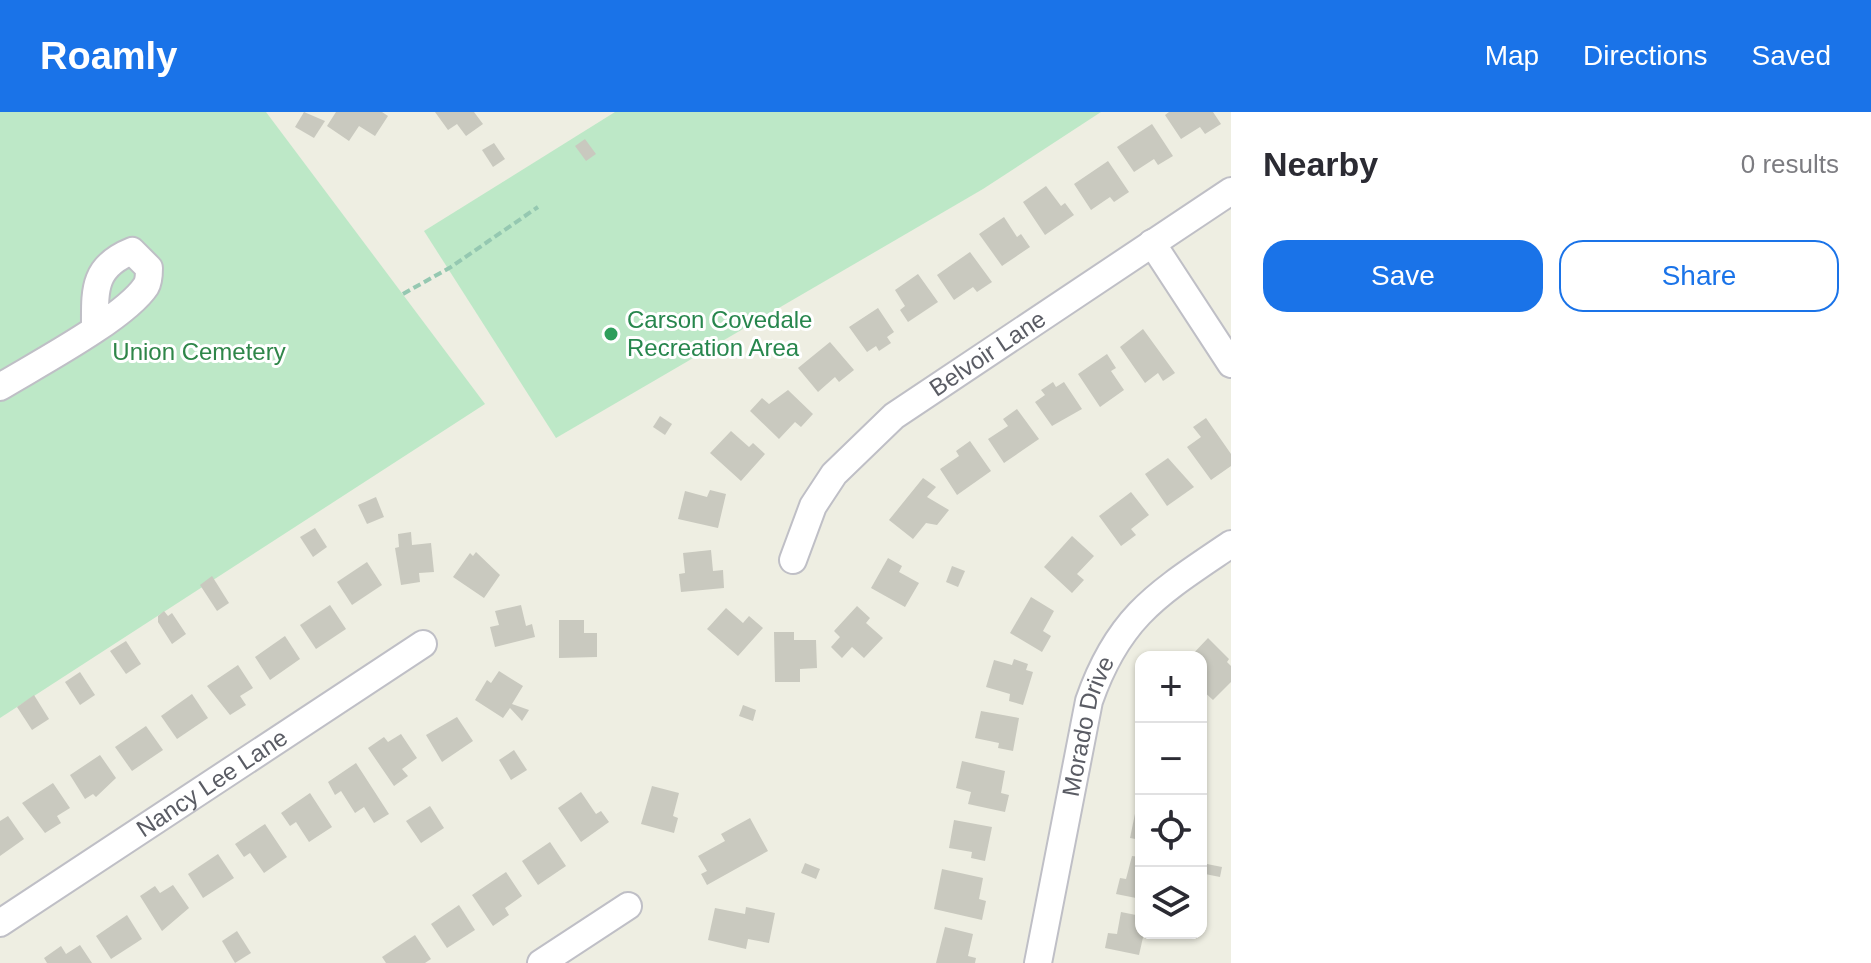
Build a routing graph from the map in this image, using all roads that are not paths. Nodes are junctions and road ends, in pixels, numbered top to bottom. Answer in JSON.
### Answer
{"nodes":[{"id":1,"x":1231,"y":191,"type":"edge"},
{"id":2,"x":1152,"y":243,"type":"junction"},
{"id":3,"x":95,"y":329,"type":"dead end"},
{"id":4,"x":1231,"y":364,"type":"edge"},
{"id":5,"x":0,"y":387,"type":"edge"},
{"id":6,"x":1231,"y":544,"type":"edge"},
{"id":7,"x":793,"y":560,"type":"dead end"},
{"id":8,"x":423,"y":644,"type":"dead end"},
{"id":9,"x":628,"y":906,"type":"dead end"},
{"id":10,"x":0,"y":923,"type":"edge"},
{"id":11,"x":541,"y":963,"type":"edge"},
{"id":12,"x":1038,"y":963,"type":"edge"}],
"edges":[{"from":1,"to":2,"type":"street","name":"Belvoir Lane"},
{"from":2,"to":4,"type":"street"},
{"from":2,"to":7,"type":"street","name":"Belvoir Lane"},
{"from":3,"to":5,"type":"street"},
{"from":6,"to":12,"type":"street","name":"Morado Drive"},
{"from":8,"to":10,"type":"street","name":"Nancy Lee Lane"},
{"from":9,"to":11,"type":"street"}]}
